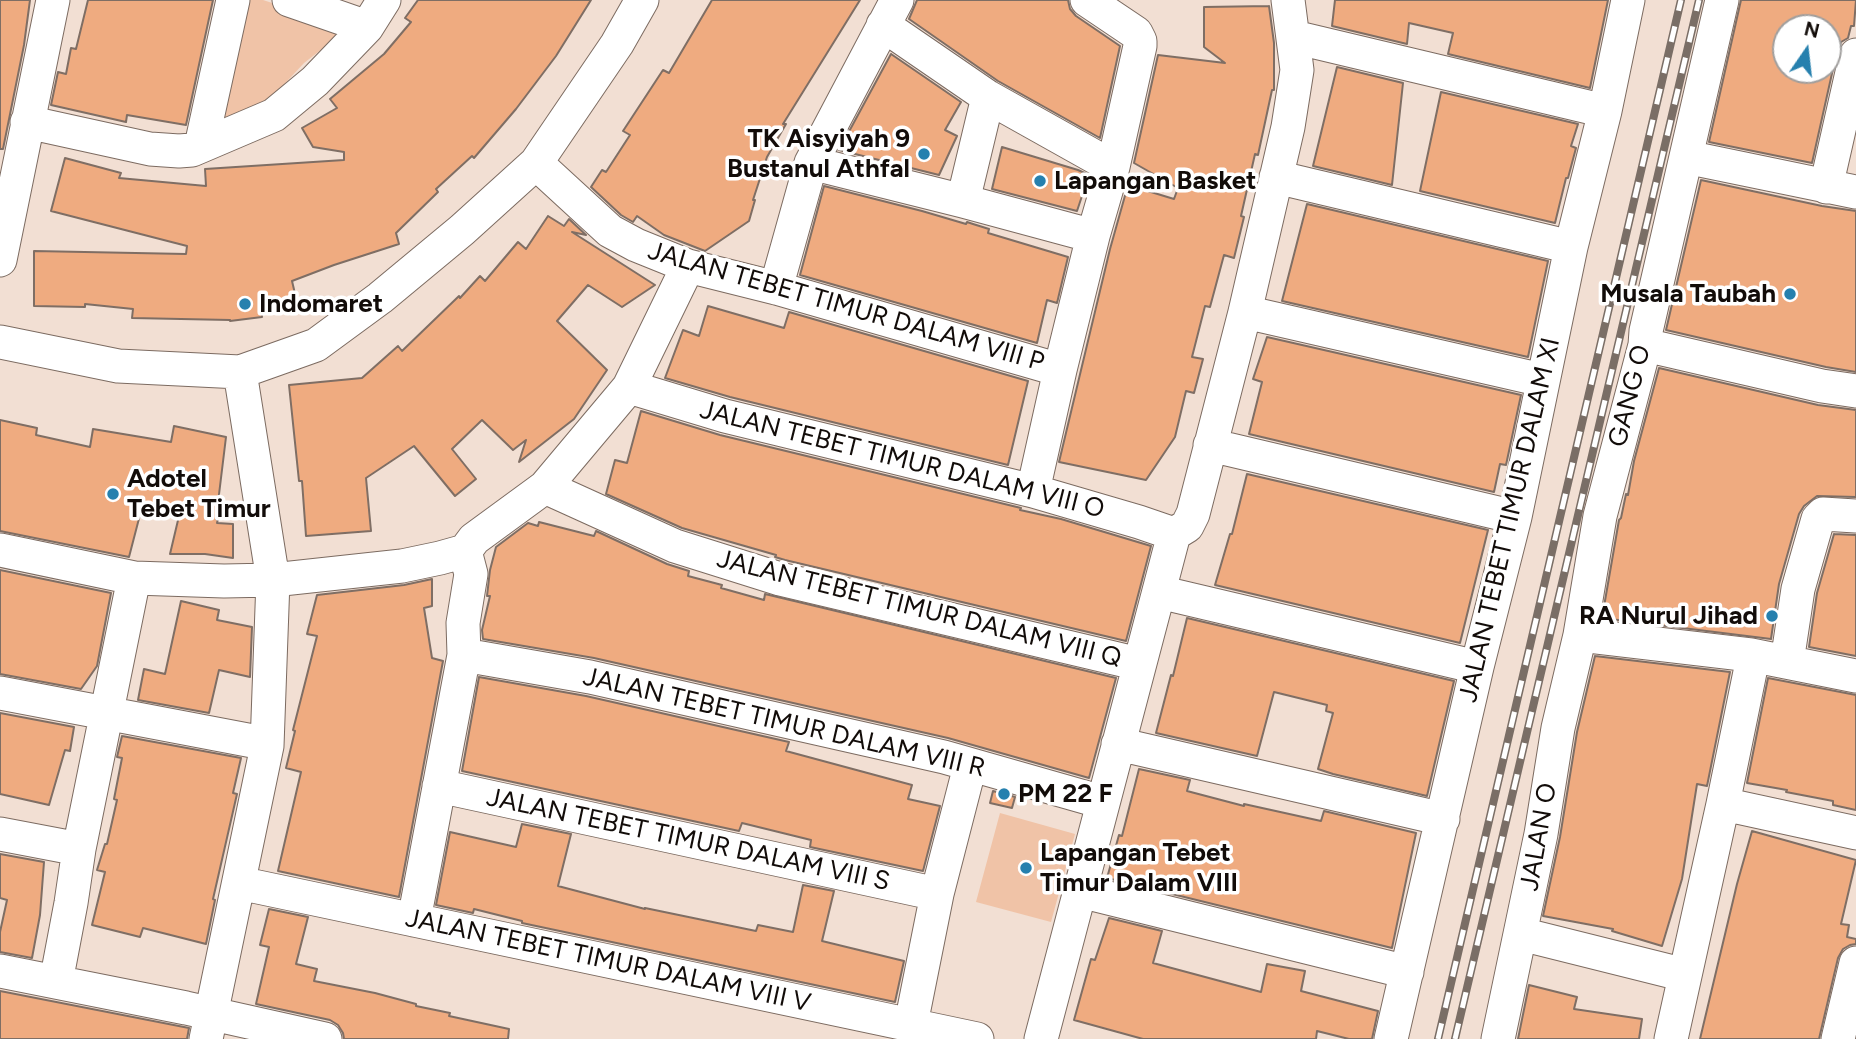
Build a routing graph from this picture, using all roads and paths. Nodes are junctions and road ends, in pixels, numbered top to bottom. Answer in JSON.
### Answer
{"nodes":[{"id":1,"x":53,"y":0,"type":"edge"},
{"id":2,"x":233,"y":0,"type":"edge"},
{"id":3,"x":289,"y":0,"type":"edge"},
{"id":4,"x":642,"y":0,"type":"edge"},
{"id":5,"x":1087,"y":0,"type":"edge"},
{"id":6,"x":1288,"y":0,"type":"edge"},
{"id":7,"x":1629,"y":0,"type":"edge"},
{"id":8,"x":1722,"y":0,"type":"edge"},
{"id":9,"x":890,"y":12,"type":"edge"},
{"id":10,"x":376,"y":13,"type":"edge"},
{"id":11,"x":1294,"y":37,"type":"junction"},
{"id":12,"x":1856,"y":58,"type":"edge"},
{"id":13,"x":988,"y":97,"type":"junction"},
{"id":14,"x":1605,"y":111,"type":"junction"},
{"id":15,"x":27,"y":122,"type":"junction"},
{"id":16,"x":201,"y":146,"type":"junction"},
{"id":17,"x":1686,"y":157,"type":"junction"},
{"id":18,"x":536,"y":163,"type":"junction"},
{"id":19,"x":811,"y":163,"type":"junction"},
{"id":20,"x":1113,"y":167,"type":"junction"},
{"id":21,"x":1276,"y":177,"type":"junction"},
{"id":22,"x":1841,"y":190,"type":"edge"},
{"id":23,"x":963,"y":201,"type":"junction"},
{"id":24,"x":1093,"y":236,"type":"junction"},
{"id":25,"x":1571,"y":247,"type":"junction"},
{"id":26,"x":0,"y":260,"type":"edge"},
{"id":27,"x":688,"y":265,"type":"junction"},
{"id":28,"x":776,"y":288,"type":"junction"},
{"id":29,"x":1245,"y":312,"type":"junction"},
{"id":30,"x":0,"y":342,"type":"edge"},
{"id":31,"x":1645,"y":345,"type":"junction"},
{"id":32,"x":1060,"y":370,"type":"junction"},
{"id":33,"x":240,"y":372,"type":"junction"},
{"id":34,"x":1542,"y":380,"type":"junction"},
{"id":35,"x":629,"y":387,"type":"junction"},
{"id":36,"x":1856,"y":391,"type":"edge"},
{"id":37,"x":1210,"y":445,"type":"junction"},
{"id":38,"x":545,"y":487,"type":"junction"},
{"id":39,"x":1033,"y":491,"type":"junction"},
{"id":40,"x":1856,"y":516,"type":"edge"},
{"id":41,"x":1515,"y":517,"type":"junction"},
{"id":42,"x":1174,"y":534,"type":"junction"},
{"id":43,"x":0,"y":550,"type":"edge"},
{"id":44,"x":465,"y":551,"type":"junction"},
{"id":45,"x":134,"y":578,"type":"junction"},
{"id":46,"x":273,"y":580,"type":"junction"},
{"id":47,"x":1159,"y":592,"type":"junction"},
{"id":48,"x":1580,"y":635,"type":"junction"},
{"id":49,"x":464,"y":655,"type":"junction"},
{"id":50,"x":1751,"y":656,"type":"junction"},
{"id":51,"x":1787,"y":662,"type":"junction"},
{"id":52,"x":1139,"y":664,"type":"junction"},
{"id":53,"x":1477,"y":667,"type":"junction"},
{"id":54,"x":1856,"y":676,"type":"edge"},
{"id":55,"x":0,"y":693,"type":"edge"},
{"id":56,"x":107,"y":713,"type":"junction"},
{"id":57,"x":1118,"y":744,"type":"junction"},
{"id":58,"x":267,"y":746,"type":"junction"},
{"id":59,"x":970,"y":766,"type":"junction"},
{"id":60,"x":439,"y":786,"type":"junction"},
{"id":61,"x":1102,"y":802,"type":"junction"},
{"id":62,"x":1723,"y":804,"type":"junction"},
{"id":63,"x":1443,"y":819,"type":"junction"},
{"id":64,"x":1856,"y":833,"type":"edge"},
{"id":65,"x":0,"y":834,"type":"edge"},
{"id":66,"x":79,"y":849,"type":"junction"},
{"id":67,"x":239,"y":883,"type":"junction"},
{"id":68,"x":1080,"y":891,"type":"junction"},
{"id":69,"x":937,"y":894,"type":"junction"},
{"id":70,"x":414,"y":920,"type":"junction"},
{"id":71,"x":1521,"y":934,"type":"junction"},
{"id":72,"x":1856,"y":963,"type":"edge"},
{"id":73,"x":0,"y":971,"type":"edge"},
{"id":74,"x":1407,"y":972,"type":"junction"},
{"id":75,"x":1685,"y":975,"type":"junction"},
{"id":76,"x":56,"y":982,"type":"junction"},
{"id":77,"x":1852,"y":1000,"type":"edge"},
{"id":78,"x":911,"y":1024,"type":"junction"},
{"id":79,"x":208,"y":1026,"type":"edge"},
{"id":80,"x":325,"y":1039,"type":"edge"},
{"id":81,"x":977,"y":1039,"type":"edge"},
{"id":82,"x":1041,"y":1039,"type":"edge"},
{"id":83,"x":1391,"y":1039,"type":"edge"},
{"id":84,"x":1499,"y":1039,"type":"edge"},
{"id":85,"x":1671,"y":1039,"type":"edge"},
{"id":86,"x":1838,"y":1039,"type":"edge"}],
"edges":[{"from":1,"to":15,"type":"street"},
{"from":2,"to":16,"type":"street"},
{"from":3,"to":10,"type":"street"},
{"from":4,"to":18,"type":"street"},
{"from":5,"to":20,"type":"street"},
{"from":6,"to":11,"type":"street"},
{"from":7,"to":14,"type":"street","name":"JALAN TEBET TIMUR DALAM XI"},
{"from":8,"to":17,"type":"street","name":"GANG O"},
{"from":9,"to":13,"type":"street"},
{"from":9,"to":19,"type":"street"},
{"from":10,"to":16,"type":"street"},
{"from":11,"to":14,"type":"street"},
{"from":11,"to":21,"type":"street"},
{"from":12,"to":22,"type":"street"},
{"from":13,"to":20,"type":"street"},
{"from":13,"to":23,"type":"street"},
{"from":14,"to":25,"type":"street","name":"JALAN TEBET TIMUR DALAM XI"},
{"from":15,"to":16,"type":"street"},
{"from":15,"to":26,"type":"street"},
{"from":17,"to":22,"type":"street"},
{"from":17,"to":31,"type":"street","name":"GANG O"},
{"from":18,"to":27,"type":"street","name":"JALAN TEBET TIMUR DALAM VIII P"},
{"from":18,"to":33,"type":"street"},
{"from":19,"to":23,"type":"street"},
{"from":19,"to":28,"type":"street"},
{"from":20,"to":24,"type":"street"},
{"from":21,"to":25,"type":"street"},
{"from":21,"to":29,"type":"street"},
{"from":23,"to":24,"type":"street"},
{"from":24,"to":32,"type":"street"},
{"from":25,"to":34,"type":"street","name":"JALAN TEBET TIMUR DALAM XI"},
{"from":27,"to":28,"type":"street","name":"JALAN TEBET TIMUR DALAM VIII P"},
{"from":27,"to":35,"type":"street"},
{"from":28,"to":32,"type":"street","name":"JALAN TEBET TIMUR DALAM VIII P"},
{"from":29,"to":34,"type":"street"},
{"from":29,"to":37,"type":"street"},
{"from":30,"to":33,"type":"street"},
{"from":31,"to":36,"type":"street"},
{"from":31,"to":48,"type":"street","name":"GANG O"},
{"from":32,"to":39,"type":"street"},
{"from":33,"to":46,"type":"street"},
{"from":34,"to":41,"type":"street","name":"JALAN TEBET TIMUR DALAM XI"},
{"from":35,"to":38,"type":"street"},
{"from":35,"to":39,"type":"street","name":"JALAN TEBET TIMUR DALAM VIII O"},
{"from":37,"to":41,"type":"street"},
{"from":37,"to":42,"type":"street"},
{"from":38,"to":44,"type":"street"},
{"from":38,"to":52,"type":"street","name":"JALAN TEBET TIMUR DALAM VIII Q"},
{"from":39,"to":42,"type":"street","name":"JALAN TEBET TIMUR DALAM VIII O"},
{"from":40,"to":51,"type":"street"},
{"from":41,"to":53,"type":"street","name":"JALAN TEBET TIMUR DALAM XI"},
{"from":42,"to":47,"type":"street"},
{"from":43,"to":45,"type":"street"},
{"from":44,"to":46,"type":"street"},
{"from":44,"to":49,"type":"street"},
{"from":45,"to":46,"type":"street"},
{"from":45,"to":56,"type":"street"},
{"from":46,"to":58,"type":"street"},
{"from":47,"to":52,"type":"street"},
{"from":47,"to":53,"type":"street"},
{"from":48,"to":50,"type":"street"},
{"from":48,"to":71,"type":"street","name":"JALAN O"},
{"from":49,"to":59,"type":"street","name":"JALAN TEBET TIMUR DALAM VIII R"},
{"from":49,"to":60,"type":"street"},
{"from":50,"to":51,"type":"street"},
{"from":50,"to":62,"type":"street"},
{"from":51,"to":54,"type":"street"},
{"from":52,"to":57,"type":"street"},
{"from":53,"to":63,"type":"street","name":"JALAN TEBET TIMUR DALAM XI"},
{"from":55,"to":56,"type":"street"},
{"from":56,"to":58,"type":"street"},
{"from":56,"to":66,"type":"street"},
{"from":57,"to":61,"type":"street"},
{"from":57,"to":63,"type":"street"},
{"from":58,"to":67,"type":"street"},
{"from":59,"to":61,"type":"street","name":"JALAN TEBET TIMUR DALAM VIII R"},
{"from":59,"to":69,"type":"street"},
{"from":60,"to":69,"type":"street","name":"JALAN TEBET TIMUR DALAM VIII S"},
{"from":60,"to":70,"type":"street"},
{"from":61,"to":68,"type":"street"},
{"from":62,"to":64,"type":"street"},
{"from":62,"to":75,"type":"street"},
{"from":63,"to":74,"type":"street","name":"JALAN TEBET TIMUR DALAM XI"},
{"from":65,"to":66,"type":"street"},
{"from":66,"to":76,"type":"street"},
{"from":67,"to":70,"type":"street","name":"JALAN TEBET TIMUR DALAM VIII V"},
{"from":67,"to":79,"type":"street"},
{"from":68,"to":74,"type":"street"},
{"from":68,"to":82,"type":"street"},
{"from":69,"to":78,"type":"street"},
{"from":70,"to":78,"type":"street","name":"JALAN TEBET TIMUR DALAM VIII V"},
{"from":71,"to":75,"type":"street"},
{"from":71,"to":84,"type":"street","name":"JALAN O"},
{"from":72,"to":77,"type":"street"},
{"from":73,"to":76,"type":"street"},
{"from":74,"to":83,"type":"street","name":"JALAN TEBET TIMUR DALAM XI"},
{"from":75,"to":85,"type":"street"},
{"from":76,"to":79,"type":"street"},
{"from":77,"to":86,"type":"street"},
{"from":78,"to":81,"type":"street","name":"JALAN TEBET TIMUR DALAM VIII V"},
{"from":79,"to":80,"type":"street"}]}
